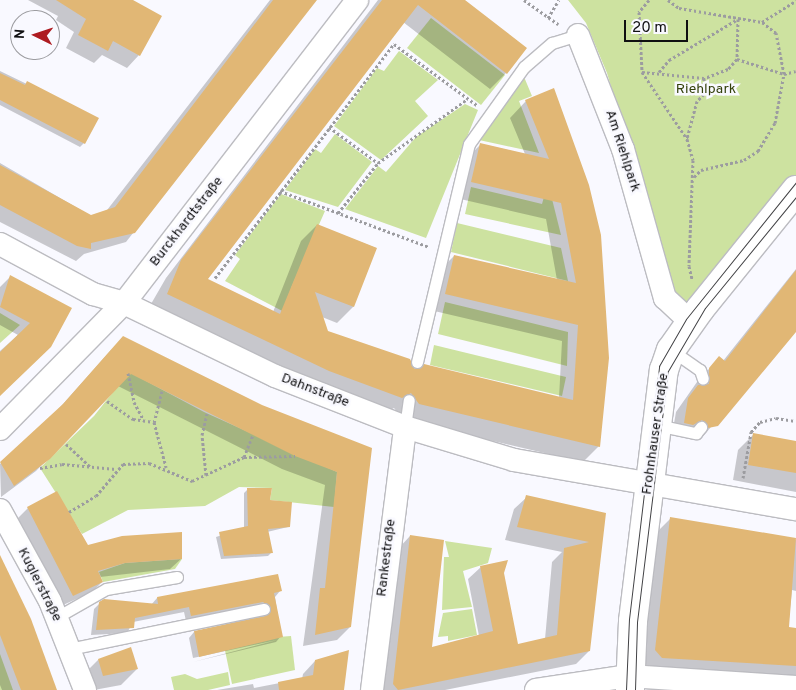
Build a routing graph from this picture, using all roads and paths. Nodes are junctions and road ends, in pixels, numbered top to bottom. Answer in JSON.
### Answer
{"nodes":[{"id":1,"x":357,"y":0,"type":"edge"},
{"id":2,"x":524,"y":0,"type":"edge"},
{"id":3,"x":558,"y":0,"type":"edge"},
{"id":4,"x":650,"y":0,"type":"edge"},
{"id":5,"x":668,"y":0,"type":"edge"},
{"id":6,"x":796,"y":1,"type":"edge"},
{"id":7,"x":548,"y":18,"type":"junction"},
{"id":8,"x":738,"y":19,"type":"junction"},
{"id":9,"x":762,"y":22,"type":"junction"},
{"id":10,"x":578,"y":35,"type":"junction"},
{"id":11,"x":737,"y":59,"type":"junction"},
{"id":12,"x":796,"y":71,"type":"edge"},
{"id":13,"x":642,"y":72,"type":"junction"},
{"id":14,"x":659,"y":72,"type":"junction"},
{"id":15,"x":784,"y":74,"type":"junction"},
{"id":16,"x":704,"y":78,"type":"junction"},
{"id":17,"x":466,"y":100,"type":"junction"},
{"id":18,"x":488,"y":111,"type":"junction"},
{"id":19,"x":329,"y":127,"type":"junction"},
{"id":20,"x":687,"y":139,"type":"junction"},
{"id":21,"x":378,"y":163,"type":"junction"},
{"id":22,"x":694,"y":177,"type":"junction"},
{"id":23,"x":796,"y":190,"type":"edge"},
{"id":24,"x":280,"y":191,"type":"junction"},
{"id":25,"x":338,"y":213,"type":"junction"},
{"id":26,"x":0,"y":244,"type":"edge"},
{"id":27,"x":443,"y":253,"type":"junction"},
{"id":28,"x":215,"y":278,"type":"dead end"},
{"id":29,"x":124,"y":303,"type":"junction"},
{"id":30,"x":696,"y":315,"type":"junction"},
{"id":31,"x":671,"y":350,"type":"junction"},
{"id":32,"x":418,"y":362,"type":"dead end"},
{"id":33,"x":128,"y":373,"type":"dead end"},
{"id":34,"x":703,"y":379,"type":"dead end"},
{"id":35,"x":162,"y":391,"type":"dead end"},
{"id":36,"x":409,"y":400,"type":"dead end"},
{"id":37,"x":107,"y":401,"type":"dead end"},
{"id":38,"x":207,"y":414,"type":"dead end"},
{"id":39,"x":144,"y":421,"type":"junction"},
{"id":40,"x":154,"y":422,"type":"junction"},
{"id":41,"x":796,"y":422,"type":"edge"},
{"id":42,"x":656,"y":425,"type":"junction"},
{"id":43,"x":405,"y":426,"type":"junction"},
{"id":44,"x":700,"y":426,"type":"dead end"},
{"id":45,"x":0,"y":429,"type":"edge"},
{"id":46,"x":253,"y":435,"type":"dead end"},
{"id":47,"x":66,"y":444,"type":"dead end"},
{"id":48,"x":295,"y":456,"type":"dead end"},
{"id":49,"x":244,"y":457,"type":"junction"},
{"id":50,"x":91,"y":466,"type":"junction"},
{"id":51,"x":40,"y":468,"type":"dead end"},
{"id":52,"x":116,"y":468,"type":"junction"},
{"id":53,"x":166,"y":468,"type":"junction"},
{"id":54,"x":206,"y":475,"type":"junction"},
{"id":55,"x":649,"y":483,"type":"junction"},
{"id":56,"x":739,"y":498,"type":"junction"},
{"id":57,"x":796,"y":509,"type":"edge"},
{"id":58,"x":0,"y":510,"type":"edge"},
{"id":59,"x":69,"y":512,"type":"dead end"},
{"id":60,"x":178,"y":576,"type":"dead end"},
{"id":61,"x":264,"y":609,"type":"dead end"},
{"id":62,"x":57,"y":617,"type":"junction"},
{"id":63,"x":69,"y":649,"type":"junction"},
{"id":64,"x":630,"y":683,"type":"edge"},
{"id":65,"x":796,"y":687,"type":"edge"},
{"id":66,"x":85,"y":690,"type":"edge"},
{"id":67,"x":372,"y":690,"type":"edge"},
{"id":68,"x":536,"y":690,"type":"edge"}],
"edges":[{"from":1,"to":29,"type":"street","name":"Burckhardtstraße"},
{"from":2,"to":7,"type":"path"},
{"from":3,"to":7,"type":"path"},
{"from":4,"to":13,"type":"path"},
{"from":5,"to":8,"type":"path"},
{"from":6,"to":9,"type":"path"},
{"from":7,"to":10,"type":"path"},
{"from":8,"to":9,"type":"path"},
{"from":8,"to":11,"type":"path"},
{"from":8,"to":14,"type":"path"},
{"from":9,"to":15,"type":"path"},
{"from":10,"to":18,"type":"lane"},
{"from":10,"to":30,"type":"street","name":"Am Riehlpark"},
{"from":11,"to":15,"type":"path"},
{"from":11,"to":16,"type":"path"},
{"from":12,"to":15,"type":"path"},
{"from":13,"to":14,"type":"path"},
{"from":13,"to":20,"type":"path"},
{"from":14,"to":16,"type":"path"},
{"from":15,"to":22,"type":"path"},
{"from":16,"to":20,"type":"path"},
{"from":17,"to":18,"type":"path"},
{"from":17,"to":19,"type":"path"},
{"from":17,"to":21,"type":"path"},
{"from":18,"to":27,"type":"lane"},
{"from":19,"to":21,"type":"path"},
{"from":19,"to":24,"type":"path"},
{"from":20,"to":22,"type":"path"},
{"from":21,"to":25,"type":"path"},
{"from":22,"to":30,"type":"path"},
{"from":23,"to":30,"type":"main road","name":"Frohnhauser Straße"},
{"from":24,"to":25,"type":"path"},
{"from":24,"to":28,"type":"path"},
{"from":25,"to":27,"type":"path"},
{"from":26,"to":29,"type":"street","name":"Dahnstraße"},
{"from":27,"to":32,"type":"lane"},
{"from":29,"to":43,"type":"street","name":"Dahnstraße"},
{"from":29,"to":45,"type":"street","name":"Burckhardtstraße"},
{"from":30,"to":31,"type":"main road","name":"Frohnhauser Straße"},
{"from":31,"to":34,"type":"lane"},
{"from":31,"to":42,"type":"main road","name":"Frohnhauser Straße"},
{"from":33,"to":39,"type":"path"},
{"from":35,"to":40,"type":"path"},
{"from":36,"to":43,"type":"lane"},
{"from":37,"to":39,"type":"path"},
{"from":38,"to":54,"type":"path"},
{"from":39,"to":40,"type":"path"},
{"from":40,"to":53,"type":"path"},
{"from":41,"to":56,"type":"path"},
{"from":42,"to":44,"type":"lane"},
{"from":42,"to":55,"type":"main road","name":"Frohnhauser Straße"},
{"from":43,"to":55,"type":"street","name":"Dahnstraße"},
{"from":43,"to":67,"type":"street","name":"Rankestraße"},
{"from":46,"to":49,"type":"path"},
{"from":47,"to":50,"type":"path"},
{"from":48,"to":49,"type":"path"},
{"from":49,"to":54,"type":"path"},
{"from":50,"to":51,"type":"path"},
{"from":50,"to":52,"type":"path"},
{"from":52,"to":53,"type":"path"},
{"from":52,"to":59,"type":"path"},
{"from":53,"to":54,"type":"path"},
{"from":55,"to":56,"type":"street","name":"Dahnstraße"},
{"from":55,"to":64,"type":"main road","name":"Frohnhauser Straße"},
{"from":56,"to":57,"type":"street","name":"Dahnstraße"},
{"from":58,"to":62,"type":"street","name":"Kuglerstraße"},
{"from":60,"to":62,"type":"lane"},
{"from":61,"to":63,"type":"lane"},
{"from":62,"to":63,"type":"street","name":"Kuglerstraße"},
{"from":63,"to":66,"type":"street","name":"Kuglerstraße"},
{"from":64,"to":65,"type":"street"},
{"from":64,"to":68,"type":"street"}]}
